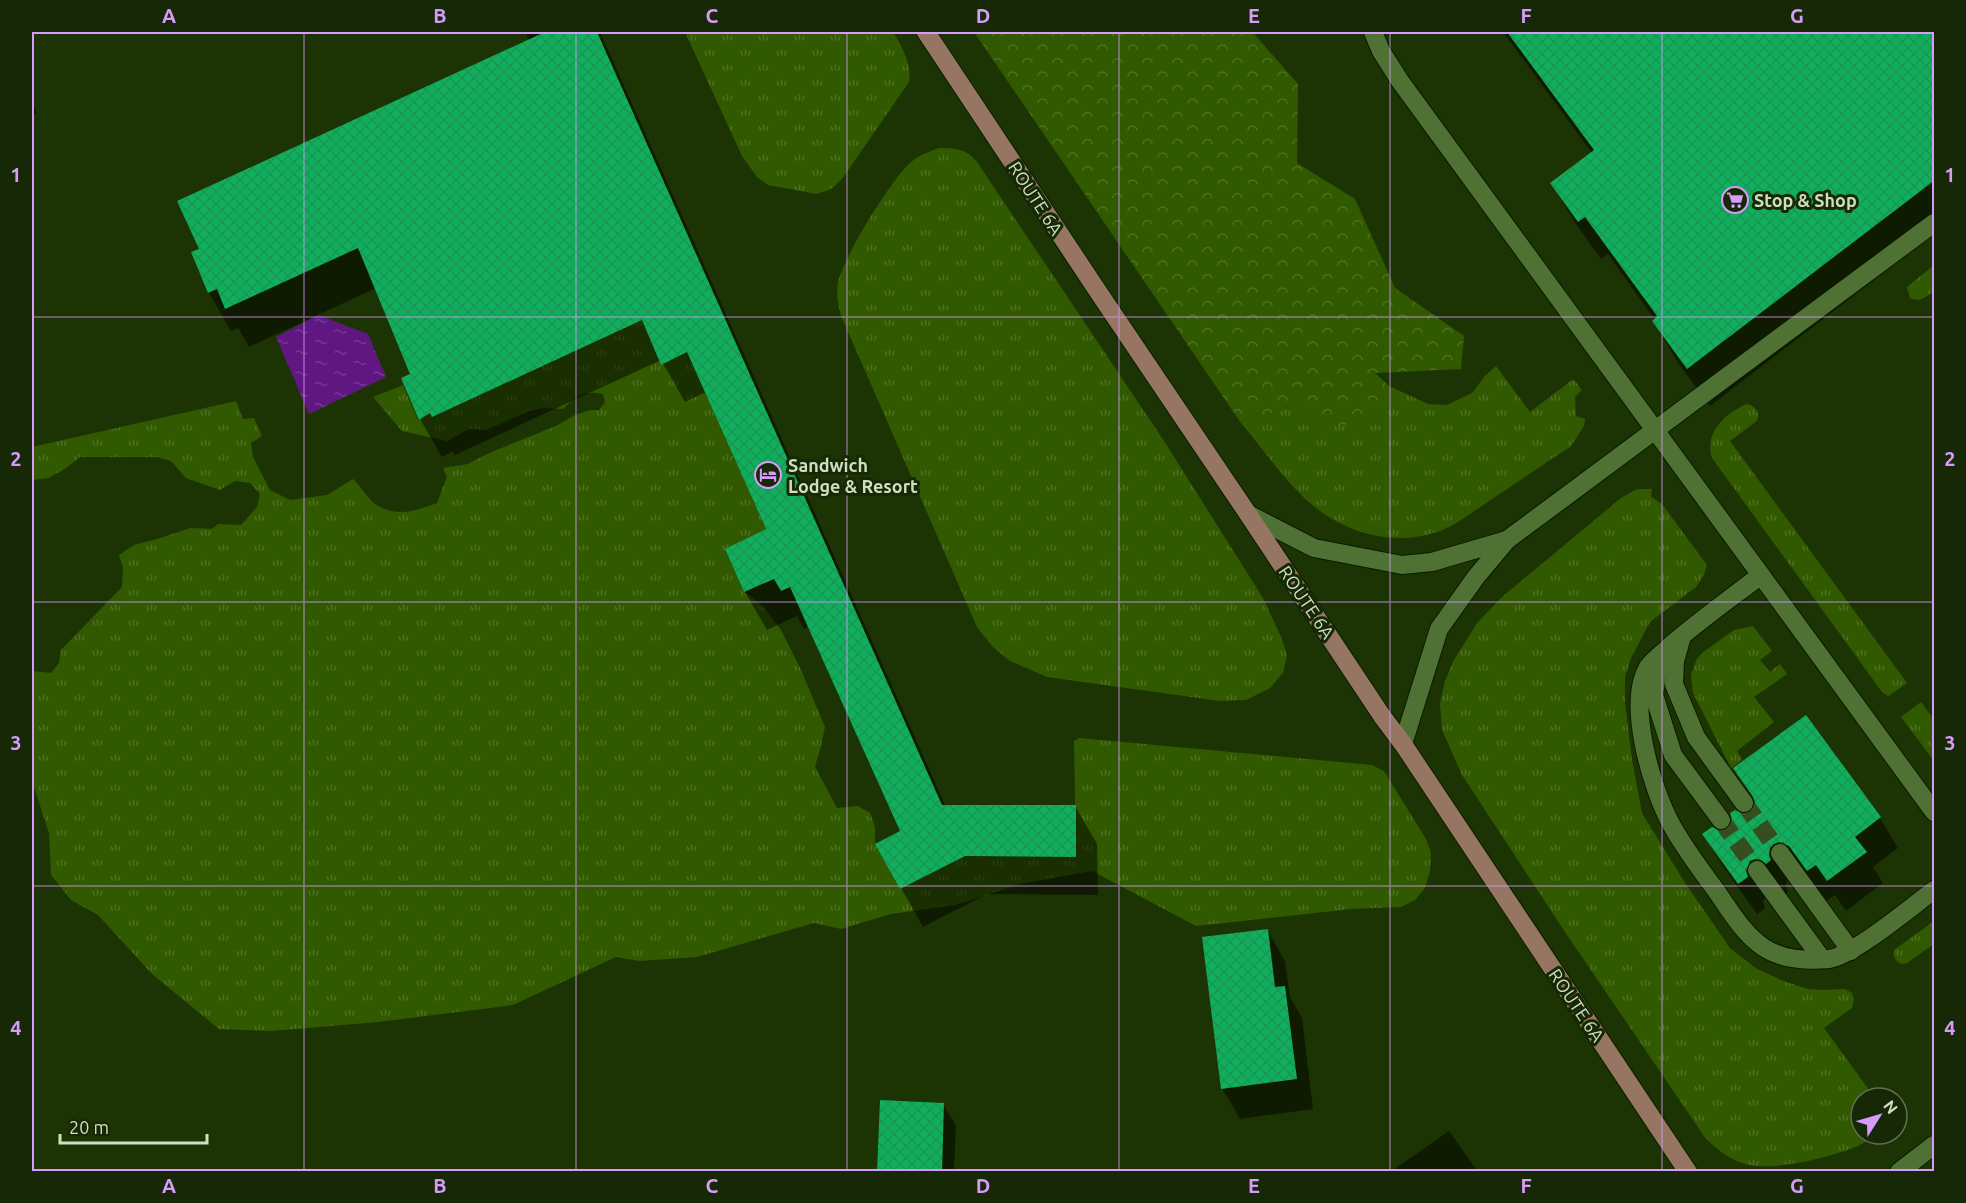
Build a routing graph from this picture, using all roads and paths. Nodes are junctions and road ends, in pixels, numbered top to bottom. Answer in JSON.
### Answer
{"nodes":[{"id":1,"x":926,"y":32,"type":"edge"},
{"id":2,"x":1373,"y":32,"type":"edge"},
{"id":3,"x":1935,"y":223,"type":"edge"},
{"id":4,"x":1655,"y":431,"type":"junction"},
{"id":5,"x":1248,"y":514,"type":"junction"},
{"id":6,"x":1507,"y":540,"type":"junction"},
{"id":7,"x":1761,"y":575,"type":"junction"},
{"id":8,"x":1682,"y":636,"type":"junction"},
{"id":9,"x":1659,"y":656,"type":"junction"},
{"id":10,"x":1403,"y":744,"type":"junction"},
{"id":11,"x":1744,"y":803,"type":"tunnel mouth"},
{"id":12,"x":1935,"y":812,"type":"edge"},
{"id":13,"x":1721,"y":820,"type":"tunnel mouth"},
{"id":14,"x":1780,"y":853,"type":"tunnel mouth"},
{"id":15,"x":1757,"y":870,"type":"tunnel mouth"},
{"id":16,"x":1935,"y":890,"type":"edge"},
{"id":17,"x":1853,"y":949,"type":"junction"},
{"id":18,"x":1822,"y":959,"type":"junction"},
{"id":19,"x":1935,"y":1146,"type":"edge"},
{"id":20,"x":1688,"y":1172,"type":"edge"},
{"id":21,"x":1899,"y":1172,"type":"edge"}],
"edges":[{"from":1,"to":5,"type":"main road","name":"ROUTE 6A"},
{"from":2,"to":4,"type":"lane"},
{"from":3,"to":4,"type":"lane"},
{"from":4,"to":6,"type":"lane"},
{"from":4,"to":7,"type":"lane"},
{"from":5,"to":6,"type":"lane"},
{"from":5,"to":10,"type":"main road","name":"ROUTE 6A"},
{"from":6,"to":10,"type":"lane"},
{"from":7,"to":8,"type":"lane"},
{"from":7,"to":12,"type":"lane"},
{"from":8,"to":9,"type":"lane"},
{"from":8,"to":11,"type":"lane"},
{"from":9,"to":13,"type":"lane"},
{"from":9,"to":18,"type":"lane"},
{"from":10,"to":20,"type":"main road","name":"ROUTE 6A"},
{"from":14,"to":17,"type":"lane"},
{"from":15,"to":18,"type":"lane"},
{"from":16,"to":17,"type":"lane"},
{"from":17,"to":18,"type":"lane"},
{"from":19,"to":21,"type":"lane"}]}
